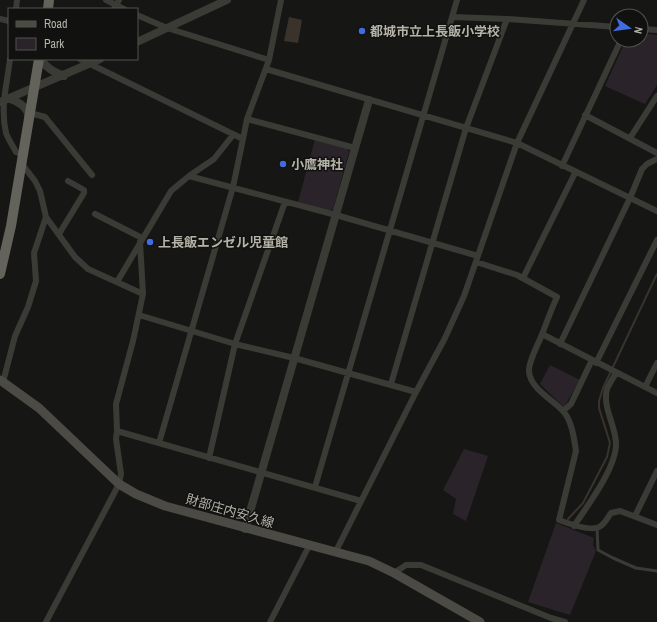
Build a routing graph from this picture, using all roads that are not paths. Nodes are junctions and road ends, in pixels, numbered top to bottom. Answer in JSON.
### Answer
{"nodes":[{"id":1,"x":106,"y":0,"type":"edge"},
{"id":2,"x":227,"y":0,"type":"edge"},
{"id":3,"x":281,"y":0,"type":"edge"},
{"id":4,"x":457,"y":0,"type":"edge"},
{"id":5,"x":584,"y":0,"type":"edge"},
{"id":6,"x":117,"y":5,"type":"edge"},
{"id":7,"x":138,"y":15,"type":"edge"},
{"id":8,"x":452,"y":17,"type":"junction"},
{"id":9,"x":507,"y":19,"type":"junction"},
{"id":10,"x":573,"y":23,"type":"junction"},
{"id":11,"x":609,"y":26,"type":"edge"},
{"id":12,"x":167,"y":28,"type":"junction"},
{"id":13,"x":138,"y":42,"type":"edge"},
{"id":14,"x":617,"y":48,"type":"edge"},
{"id":15,"x":10,"y":60,"type":"edge"},
{"id":16,"x":40,"y":60,"type":"edge"},
{"id":17,"x":41,"y":60,"type":"edge"},
{"id":18,"x":83,"y":60,"type":"edge"},
{"id":19,"x":269,"y":60,"type":"junction"},
{"id":20,"x":266,"y":69,"type":"junction"},
{"id":21,"x":64,"y":76,"type":"junction"},
{"id":22,"x":34,"y":87,"type":"junction"},
{"id":23,"x":657,"y":96,"type":"edge"},
{"id":24,"x":369,"y":100,"type":"junction"},
{"id":25,"x":4,"y":101,"type":"edge"},
{"id":26,"x":30,"y":115,"type":"junction"},
{"id":27,"x":423,"y":115,"type":"junction"},
{"id":28,"x":586,"y":115,"type":"junction"},
{"id":29,"x":247,"y":119,"type":"junction"},
{"id":30,"x":466,"y":128,"type":"junction"},
{"id":31,"x":7,"y":134,"type":"junction"},
{"id":32,"x":234,"y":135,"type":"junction"},
{"id":33,"x":0,"y":138,"type":"edge"},
{"id":34,"x":630,"y":138,"type":"junction"},
{"id":35,"x":243,"y":139,"type":"junction"},
{"id":36,"x":518,"y":144,"type":"junction"},
{"id":37,"x":355,"y":148,"type":"junction"},
{"id":38,"x":657,"y":153,"type":"edge"},
{"id":39,"x":23,"y":159,"type":"junction"},
{"id":40,"x":657,"y":159,"type":"edge"},
{"id":41,"x":562,"y":166,"type":"junction"},
{"id":42,"x":575,"y":173,"type":"junction"},
{"id":43,"x":92,"y":175,"type":"dead end"},
{"id":44,"x":189,"y":176,"type":"junction"},
{"id":45,"x":68,"y":181,"type":"dead end"},
{"id":46,"x":233,"y":187,"type":"junction"},
{"id":47,"x":630,"y":198,"type":"junction"},
{"id":48,"x":285,"y":202,"type":"junction"},
{"id":49,"x":657,"y":211,"type":"edge"},
{"id":50,"x":95,"y":214,"type":"dead end"},
{"id":51,"x":336,"y":215,"type":"junction"},
{"id":52,"x":46,"y":217,"type":"junction"},
{"id":53,"x":389,"y":230,"type":"junction"},
{"id":54,"x":59,"y":234,"type":"junction"},
{"id":55,"x":141,"y":240,"type":"junction"},
{"id":56,"x":657,"y":240,"type":"edge"},
{"id":57,"x":432,"y":242,"type":"junction"},
{"id":58,"x":477,"y":259,"type":"junction"},
{"id":59,"x":0,"y":274,"type":"edge"},
{"id":60,"x":523,"y":278,"type":"junction"},
{"id":61,"x":118,"y":282,"type":"junction"},
{"id":62,"x":144,"y":294,"type":"junction"},
{"id":63,"x":139,"y":315,"type":"junction"},
{"id":64,"x":191,"y":332,"type":"junction"},
{"id":65,"x":542,"y":334,"type":"junction"},
{"id":66,"x":235,"y":344,"type":"junction"},
{"id":67,"x":560,"y":344,"type":"junction"},
{"id":68,"x":294,"y":358,"type":"junction"},
{"id":69,"x":594,"y":361,"type":"junction"},
{"id":70,"x":657,"y":363,"type":"edge"},
{"id":71,"x":348,"y":373,"type":"junction"},
{"id":72,"x":616,"y":373,"type":"junction"},
{"id":73,"x":2,"y":381,"type":"edge"},
{"id":74,"x":391,"y":384,"type":"junction"},
{"id":75,"x":645,"y":387,"type":"junction"},
{"id":76,"x":416,"y":392,"type":"junction"},
{"id":77,"x":657,"y":393,"type":"edge"},
{"id":78,"x":563,"y":411,"type":"junction"},
{"id":79,"x":118,"y":431,"type":"junction"},
{"id":80,"x":159,"y":444,"type":"junction"},
{"id":81,"x":209,"y":458,"type":"junction"},
{"id":82,"x":657,"y":471,"type":"edge"},
{"id":83,"x":261,"y":472,"type":"junction"},
{"id":84,"x":120,"y":484,"type":"junction"},
{"id":85,"x":315,"y":487,"type":"junction"},
{"id":86,"x":361,"y":501,"type":"junction"},
{"id":87,"x":635,"y":516,"type":"junction"},
{"id":88,"x":657,"y":525,"type":"edge"},
{"id":89,"x":574,"y":526,"type":"junction"},
{"id":90,"x":597,"y":528,"type":"junction"},
{"id":91,"x":246,"y":529,"type":"junction"},
{"id":92,"x":309,"y":546,"type":"junction"},
{"id":93,"x":335,"y":553,"type":"junction"},
{"id":94,"x":657,"y":571,"type":"edge"},
{"id":95,"x":394,"y":573,"type":"junction"},
{"id":96,"x":46,"y":622,"type":"edge"},
{"id":97,"x":270,"y":622,"type":"edge"},
{"id":98,"x":480,"y":622,"type":"edge"},
{"id":99,"x":565,"y":622,"type":"edge"}],
"edges":[{"from":1,"to":6,"type":"street"},
{"from":2,"to":12,"type":"street"},
{"from":3,"to":19,"type":"street"},
{"from":4,"to":8,"type":"street"},
{"from":5,"to":10,"type":"street"},
{"from":7,"to":12,"type":"street"},
{"from":8,"to":9,"type":"street"},
{"from":8,"to":27,"type":"street"},
{"from":9,"to":10,"type":"street"},
{"from":9,"to":30,"type":"street"},
{"from":10,"to":11,"type":"street"},
{"from":10,"to":36,"type":"street"},
{"from":12,"to":13,"type":"street"},
{"from":12,"to":19,"type":"street"},
{"from":14,"to":28,"type":"street"},
{"from":15,"to":25,"type":"street"},
{"from":16,"to":22,"type":"highway"},
{"from":17,"to":21,"type":"street"},
{"from":18,"to":21,"type":"street"},
{"from":18,"to":32,"type":"street"},
{"from":19,"to":20,"type":"street"},
{"from":20,"to":24,"type":"street"},
{"from":20,"to":29,"type":"street"},
{"from":21,"to":22,"type":"street"},
{"from":22,"to":25,"type":"street"},
{"from":22,"to":26,"type":"highway"},
{"from":23,"to":34,"type":"street"},
{"from":24,"to":27,"type":"street"},
{"from":24,"to":37,"type":"street"},
{"from":25,"to":26,"type":"street"},
{"from":25,"to":31,"type":"street"},
{"from":26,"to":39,"type":"highway"},
{"from":26,"to":43,"type":"street"},
{"from":27,"to":30,"type":"street"},
{"from":27,"to":53,"type":"street"},
{"from":28,"to":34,"type":"street"},
{"from":28,"to":41,"type":"street"},
{"from":29,"to":35,"type":"street"},
{"from":29,"to":37,"type":"street"},
{"from":30,"to":36,"type":"street"},
{"from":30,"to":57,"type":"street"},
{"from":31,"to":33,"type":"street"},
{"from":31,"to":39,"type":"street"},
{"from":32,"to":35,"type":"street"},
{"from":32,"to":44,"type":"street"},
{"from":34,"to":38,"type":"street"},
{"from":35,"to":46,"type":"street"},
{"from":36,"to":41,"type":"street"},
{"from":36,"to":58,"type":"street"},
{"from":37,"to":51,"type":"street"},
{"from":39,"to":52,"type":"street"},
{"from":39,"to":59,"type":"highway"},
{"from":40,"to":47,"type":"street"},
{"from":41,"to":42,"type":"street"},
{"from":42,"to":47,"type":"street"},
{"from":42,"to":60,"type":"street"},
{"from":44,"to":46,"type":"street"},
{"from":44,"to":55,"type":"street"},
{"from":45,"to":54,"type":"street"},
{"from":46,"to":48,"type":"street"},
{"from":46,"to":64,"type":"street"},
{"from":47,"to":49,"type":"street"},
{"from":47,"to":67,"type":"street"},
{"from":48,"to":51,"type":"street"},
{"from":48,"to":66,"type":"street"},
{"from":50,"to":55,"type":"street"},
{"from":51,"to":53,"type":"street"},
{"from":51,"to":68,"type":"street"},
{"from":52,"to":54,"type":"street"},
{"from":52,"to":73,"type":"street"},
{"from":53,"to":57,"type":"street"},
{"from":53,"to":71,"type":"street"},
{"from":54,"to":61,"type":"street"},
{"from":55,"to":61,"type":"street"},
{"from":55,"to":62,"type":"street"},
{"from":56,"to":69,"type":"street"},
{"from":57,"to":58,"type":"street"},
{"from":57,"to":74,"type":"street"},
{"from":58,"to":60,"type":"street"},
{"from":58,"to":76,"type":"street"},
{"from":60,"to":65,"type":"street"},
{"from":61,"to":62,"type":"street"},
{"from":62,"to":63,"type":"street"},
{"from":63,"to":64,"type":"street"},
{"from":63,"to":79,"type":"street"},
{"from":64,"to":66,"type":"street"},
{"from":64,"to":80,"type":"street"},
{"from":65,"to":67,"type":"street"},
{"from":65,"to":78,"type":"street"},
{"from":66,"to":68,"type":"street"},
{"from":66,"to":81,"type":"street"},
{"from":67,"to":69,"type":"street"},
{"from":68,"to":71,"type":"street"},
{"from":68,"to":83,"type":"street"},
{"from":69,"to":72,"type":"street"},
{"from":69,"to":78,"type":"street"},
{"from":70,"to":75,"type":"street"},
{"from":71,"to":74,"type":"street"},
{"from":71,"to":85,"type":"street"},
{"from":72,"to":75,"type":"street"},
{"from":72,"to":89,"type":"street"},
{"from":73,"to":84,"type":"main road","name":"財部庄内安久線"},
{"from":74,"to":76,"type":"street"},
{"from":75,"to":77,"type":"street"},
{"from":76,"to":86,"type":"street"},
{"from":78,"to":89,"type":"street"},
{"from":79,"to":80,"type":"street"},
{"from":79,"to":84,"type":"street"},
{"from":80,"to":81,"type":"street"},
{"from":81,"to":83,"type":"street"},
{"from":82,"to":87,"type":"street"},
{"from":83,"to":85,"type":"street"},
{"from":83,"to":91,"type":"street"},
{"from":84,"to":91,"type":"main road","name":"財部庄内安久線"},
{"from":84,"to":96,"type":"street"},
{"from":85,"to":86,"type":"street"},
{"from":86,"to":93,"type":"street"},
{"from":87,"to":88,"type":"street"},
{"from":87,"to":90,"type":"street"},
{"from":89,"to":90,"type":"street"},
{"from":90,"to":94,"type":"lane"},
{"from":91,"to":92,"type":"main road","name":"財部庄内安久線"},
{"from":92,"to":93,"type":"main road","name":"財部庄内安久線"},
{"from":92,"to":97,"type":"street"},
{"from":93,"to":95,"type":"main road","name":"財部庄内安久線"},
{"from":95,"to":98,"type":"main road","name":"財部庄内安久線"},
{"from":95,"to":99,"type":"street"}]}
